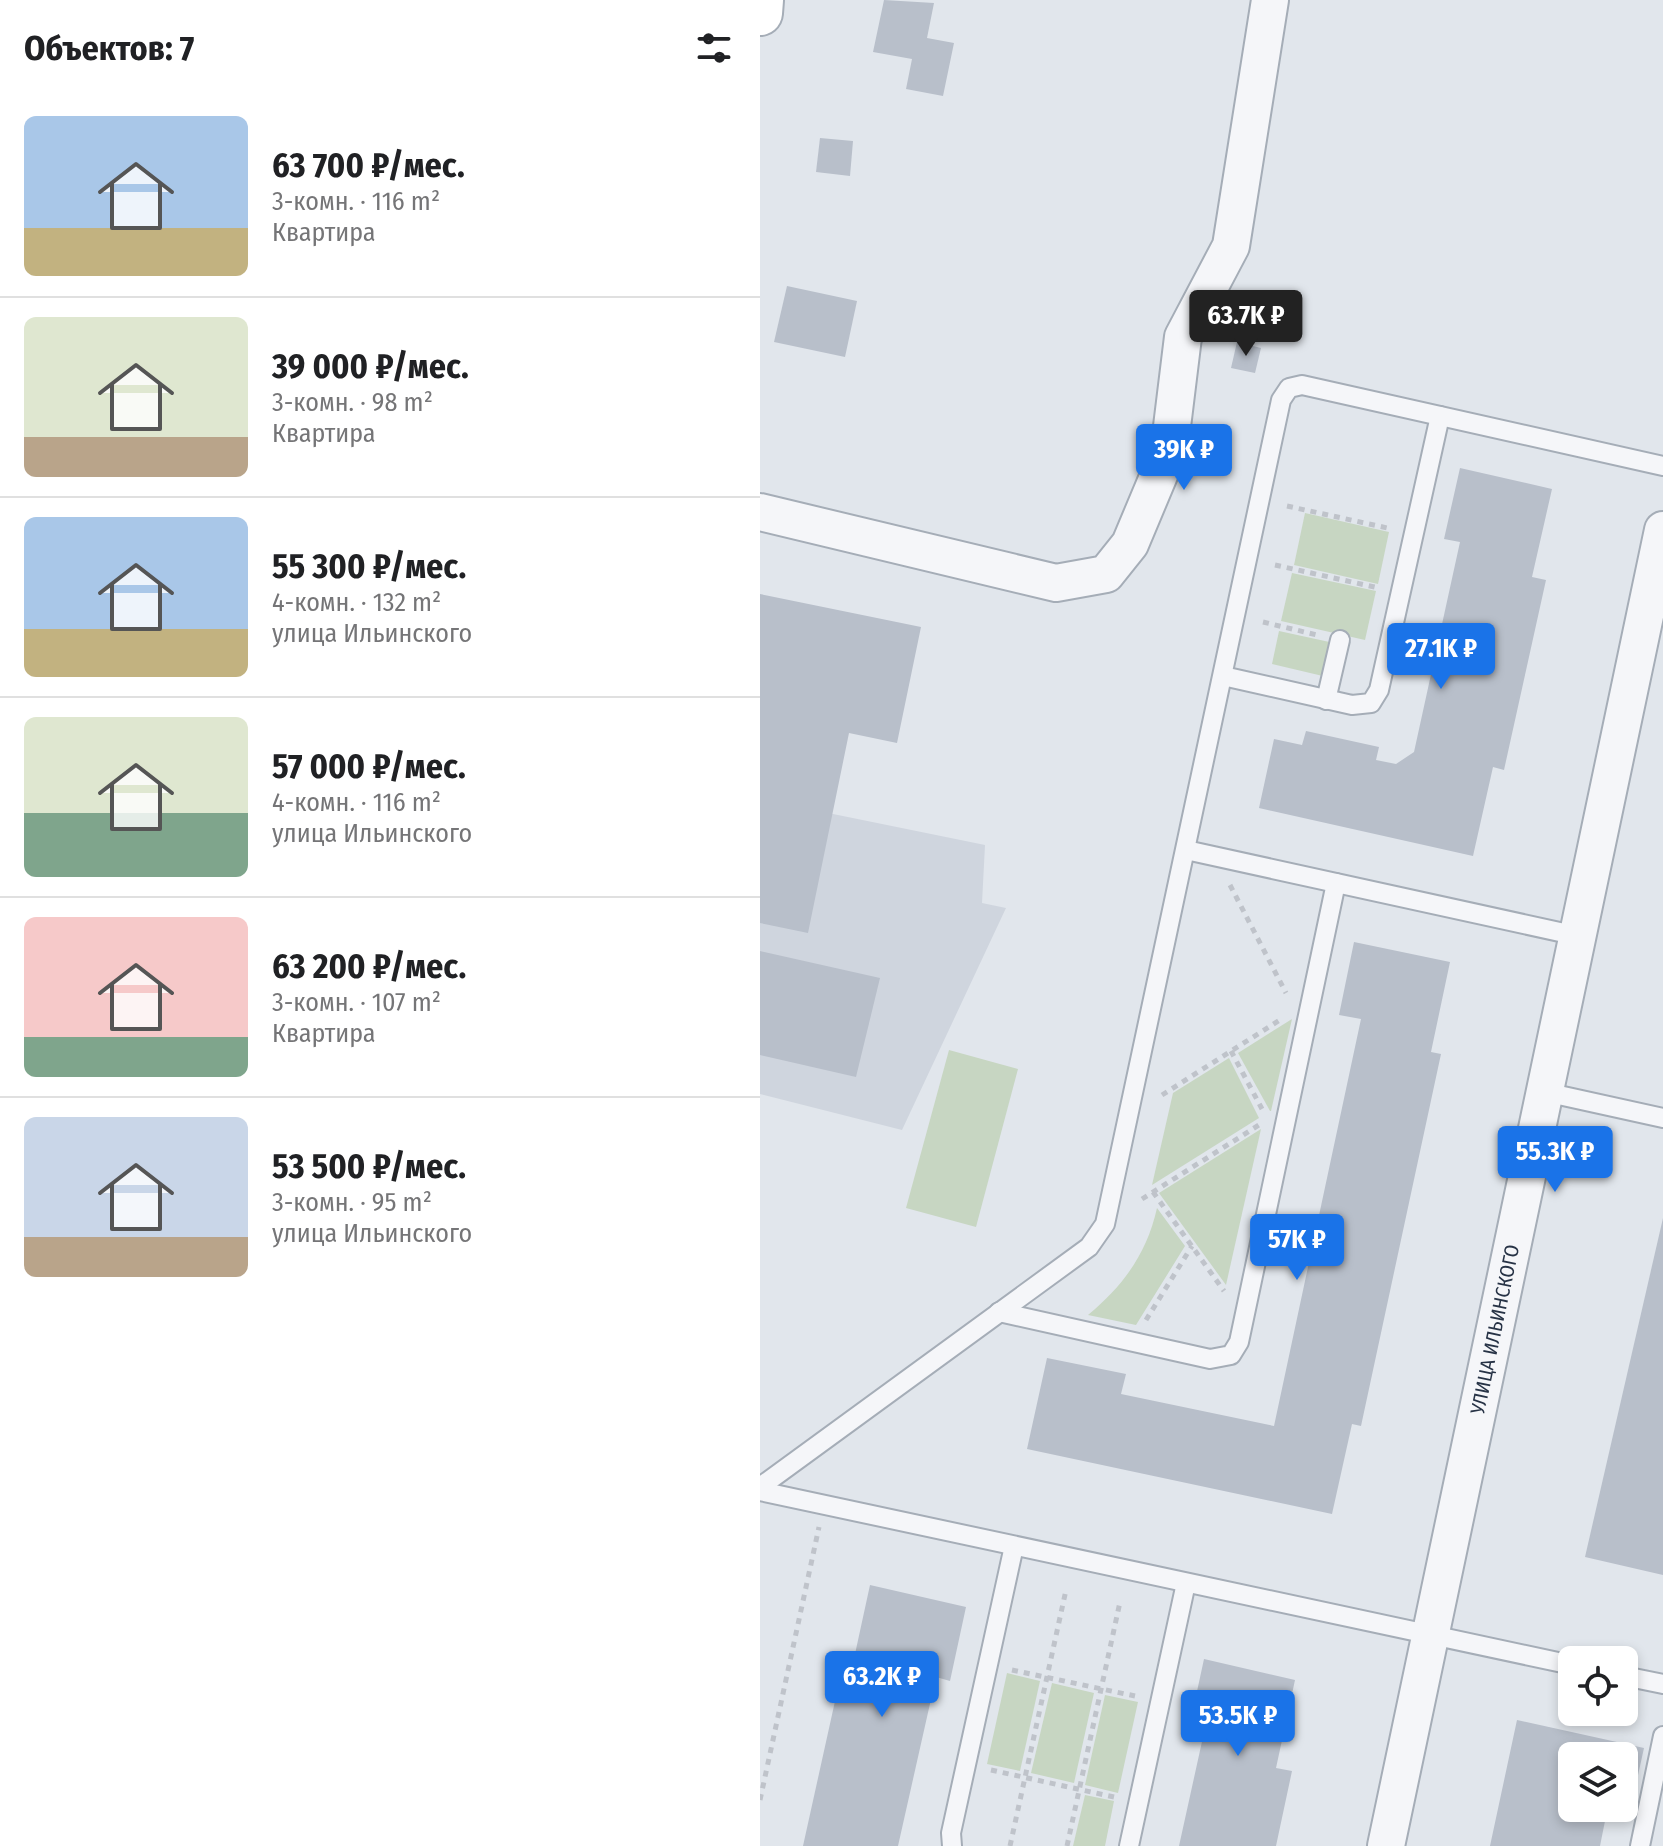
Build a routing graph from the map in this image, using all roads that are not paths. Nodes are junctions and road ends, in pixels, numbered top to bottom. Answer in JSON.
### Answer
{"nodes":[{"id":1,"x":761,"y":0,"type":"edge"},
{"id":2,"x":1270,"y":0,"type":"edge"},
{"id":3,"x":760,"y":13,"type":"edge"},
{"id":4,"x":1440,"y":416,"type":"junction"},
{"id":5,"x":1663,"y":466,"type":"edge"},
{"id":6,"x":760,"y":512,"type":"edge"},
{"id":7,"x":1663,"y":530,"type":"edge"},
{"id":8,"x":1340,"y":640,"type":"dead end"},
{"id":9,"x":1223,"y":676,"type":"junction"},
{"id":10,"x":1326,"y":700,"type":"junction"},
{"id":11,"x":1186,"y":850,"type":"junction"},
{"id":12,"x":1336,"y":883,"type":"junction"},
{"id":13,"x":1578,"y":936,"type":"junction"},
{"id":14,"x":1545,"y":1092,"type":"junction"},
{"id":15,"x":1663,"y":1118,"type":"edge"},
{"id":16,"x":999,"y":1312,"type":"junction"},
{"id":17,"x":760,"y":1489,"type":"edge"},
{"id":18,"x":1014,"y":1546,"type":"junction"},
{"id":19,"x":1186,"y":1583,"type":"junction"},
{"id":20,"x":1432,"y":1635,"type":"junction"},
{"id":21,"x":1558,"y":1662,"type":"edge"},
{"id":22,"x":1638,"y":1679,"type":"edge"},
{"id":23,"x":1663,"y":1684,"type":"edge"},
{"id":24,"x":1663,"y":1736,"type":"edge"},
{"id":25,"x":952,"y":1846,"type":"edge"},
{"id":26,"x":1129,"y":1846,"type":"edge"},
{"id":27,"x":1386,"y":1846,"type":"edge"},
{"id":28,"x":1640,"y":1846,"type":"edge"}],
"edges":[{"from":1,"to":3,"type":"street"},
{"from":2,"to":6,"type":"street"},
{"from":4,"to":5,"type":"lane"},
{"from":4,"to":9,"type":"lane"},
{"from":4,"to":10,"type":"lane"},
{"from":7,"to":13,"type":"street","name":"УЛИЦА ИЛЬИНСКОГО"},
{"from":8,"to":10,"type":"lane"},
{"from":9,"to":10,"type":"lane"},
{"from":9,"to":11,"type":"lane"},
{"from":11,"to":12,"type":"lane"},
{"from":11,"to":16,"type":"lane"},
{"from":12,"to":13,"type":"lane"},
{"from":12,"to":16,"type":"lane"},
{"from":13,"to":14,"type":"street","name":"УЛИЦА ИЛЬИНСКОГО"},
{"from":14,"to":15,"type":"lane"},
{"from":14,"to":20,"type":"street","name":"УЛИЦА ИЛЬИНСКОГО"},
{"from":16,"to":17,"type":"lane"},
{"from":17,"to":18,"type":"lane"},
{"from":18,"to":19,"type":"lane"},
{"from":18,"to":25,"type":"lane"},
{"from":19,"to":20,"type":"lane"},
{"from":19,"to":26,"type":"lane"},
{"from":20,"to":21,"type":"lane"},
{"from":20,"to":27,"type":"street","name":"УЛИЦА ИЛЬИНСКОГО"},
{"from":22,"to":23,"type":"lane"},
{"from":24,"to":28,"type":"lane"}]}
